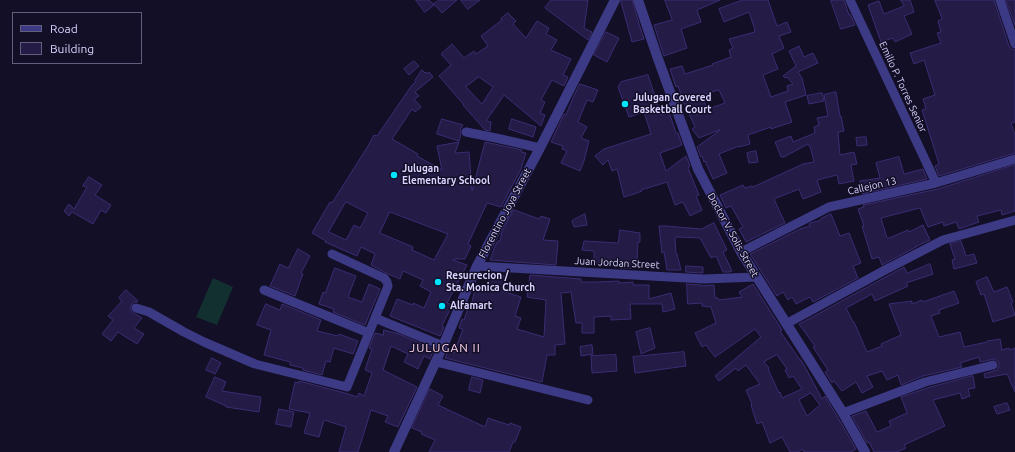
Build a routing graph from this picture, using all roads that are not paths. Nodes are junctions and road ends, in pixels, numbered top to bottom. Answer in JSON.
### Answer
{"nodes":[{"id":1,"x":615,"y":0,"type":"edge"},
{"id":2,"x":638,"y":0,"type":"edge"},
{"id":3,"x":850,"y":0,"type":"edge"},
{"id":4,"x":1000,"y":0,"type":"edge"},
{"id":5,"x":1015,"y":44,"type":"edge"},
{"id":6,"x":466,"y":132,"type":"dead end"},
{"id":7,"x":540,"y":148,"type":"junction"},
{"id":8,"x":1015,"y":159,"type":"edge"},
{"id":9,"x":936,"y":183,"type":"junction"},
{"id":10,"x":1015,"y":220,"type":"edge"},
{"id":11,"x":741,"y":252,"type":"junction"},
{"id":12,"x":332,"y":254,"type":"dead end"},
{"id":13,"x":477,"y":266,"type":"junction"},
{"id":14,"x":756,"y":277,"type":"junction"},
{"id":15,"x":264,"y":290,"type":"dead end"},
{"id":16,"x":136,"y":308,"type":"dead end"},
{"id":17,"x":375,"y":318,"type":"junction"},
{"id":18,"x":786,"y":324,"type":"junction"},
{"id":19,"x":369,"y":333,"type":"junction"},
{"id":20,"x":443,"y":346,"type":"junction"},
{"id":21,"x":436,"y":362,"type":"junction"},
{"id":22,"x":993,"y":365,"type":"dead end"},
{"id":23,"x":588,"y":400,"type":"dead end"},
{"id":24,"x":843,"y":413,"type":"junction"},
{"id":25,"x":394,"y":452,"type":"edge"},
{"id":26,"x":865,"y":452,"type":"edge"}],
"edges":[{"from":1,"to":7,"type":"street","name":"Florentino Joya Street"},
{"from":2,"to":11,"type":"street","name":"Doctor V. Solis Street"},
{"from":3,"to":9,"type":"street","name":"Emilio P. Torres Senior"},
{"from":4,"to":5,"type":"street"},
{"from":6,"to":7,"type":"street"},
{"from":7,"to":13,"type":"street","name":"Florentino Joya Street"},
{"from":8,"to":9,"type":"street","name":"Callejon 13"},
{"from":9,"to":11,"type":"street","name":"Callejon 13"},
{"from":10,"to":18,"type":"street"},
{"from":11,"to":14,"type":"street","name":"Doctor V. Solis Street"},
{"from":12,"to":17,"type":"street"},
{"from":13,"to":14,"type":"street","name":"Juan Jordan Street"},
{"from":13,"to":20,"type":"street","name":"Florentino Joya Street"},
{"from":14,"to":18,"type":"street","name":"Doctor V. Solis Street"},
{"from":15,"to":19,"type":"street"},
{"from":16,"to":19,"type":"street"},
{"from":17,"to":19,"type":"street"},
{"from":17,"to":20,"type":"street"},
{"from":18,"to":24,"type":"street","name":"Doctor V. Solis Street"},
{"from":20,"to":21,"type":"street","name":"Florentino Joya Street"},
{"from":21,"to":23,"type":"street"},
{"from":21,"to":25,"type":"street","name":"Florentino Joya Street"},
{"from":22,"to":24,"type":"street"},
{"from":24,"to":26,"type":"street","name":"Doctor V. Solis Street"}]}
